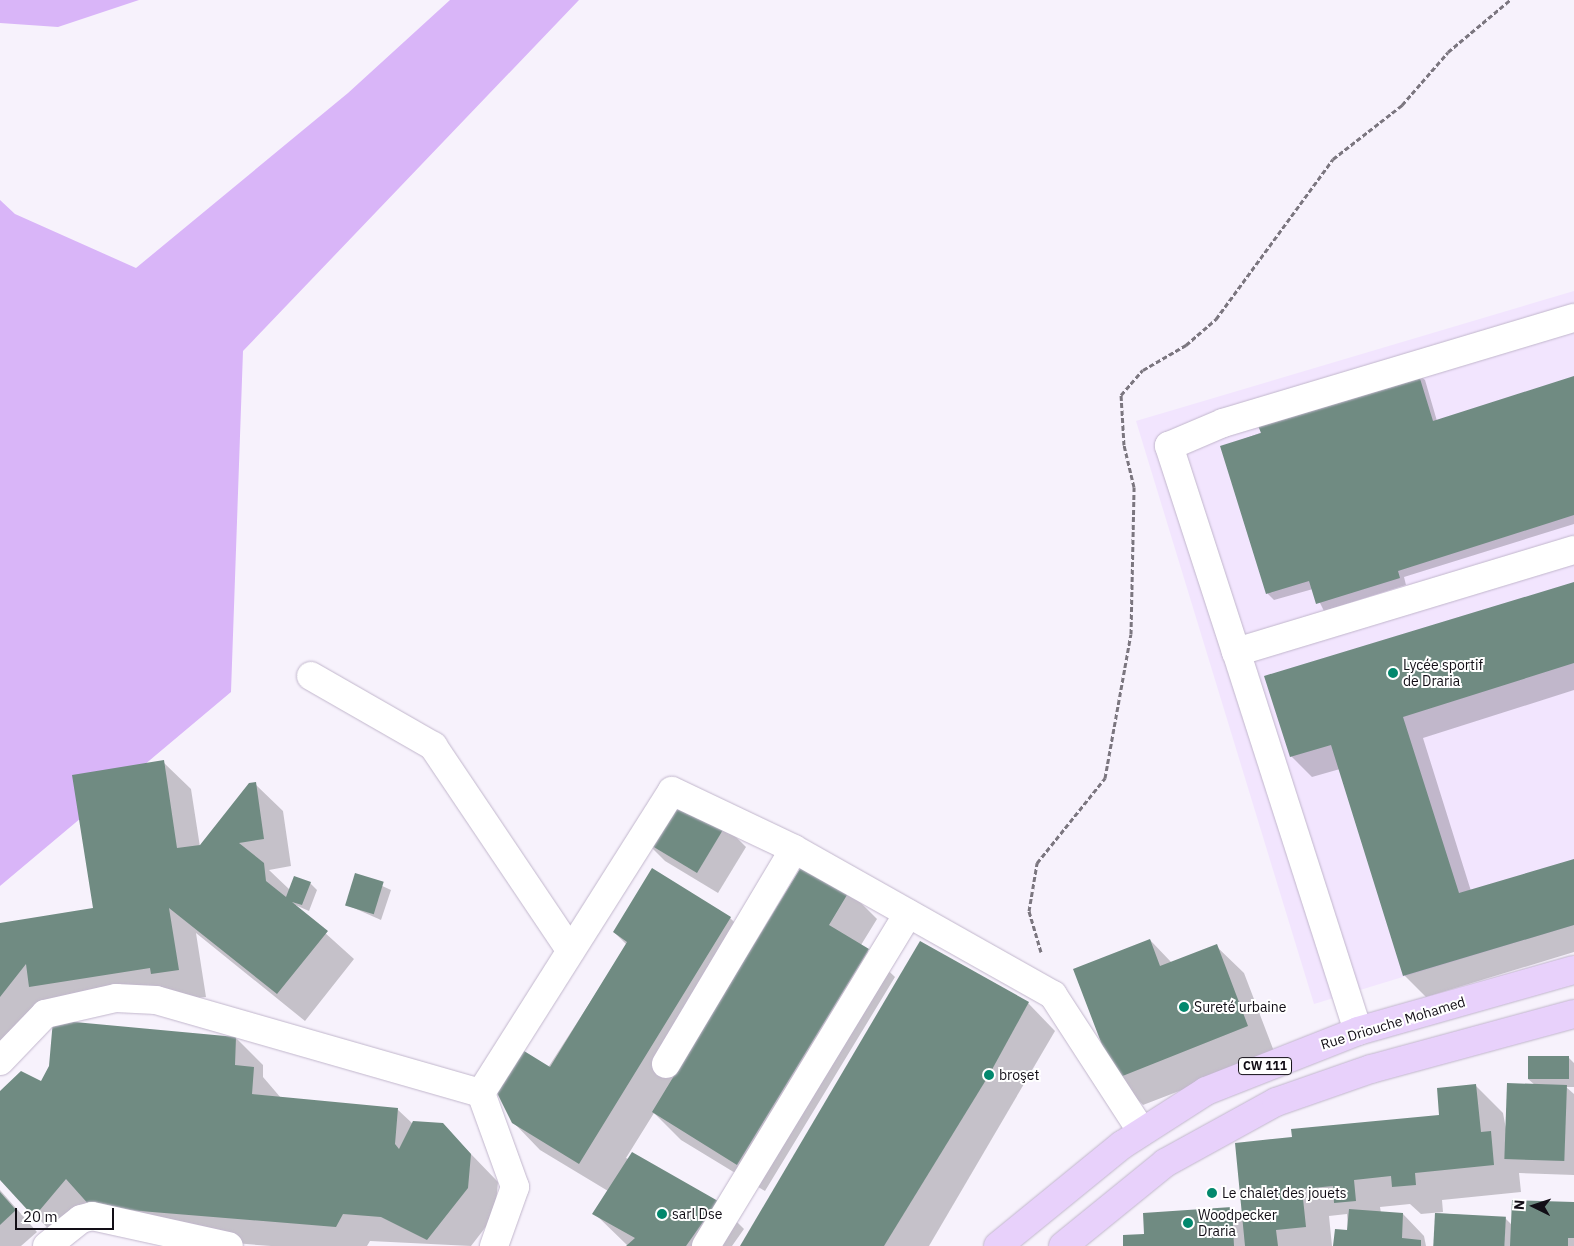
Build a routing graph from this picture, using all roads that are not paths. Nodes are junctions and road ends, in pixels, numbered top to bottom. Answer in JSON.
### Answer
{"nodes":[{"id":1,"x":1574,"y":318,"type":"edge"},
{"id":2,"x":1574,"y":550,"type":"edge"},
{"id":3,"x":1236,"y":652,"type":"junction"},
{"id":4,"x":311,"y":676,"type":"dead end"},
{"id":5,"x":794,"y":849,"type":"junction"},
{"id":6,"x":908,"y":914,"type":"junction"},
{"id":7,"x":570,"y":950,"type":"junction"},
{"id":8,"x":1574,"y":970,"type":"edge"},
{"id":9,"x":1574,"y":1014,"type":"edge"},
{"id":10,"x":1358,"y":1030,"type":"junction"},
{"id":11,"x":0,"y":1061,"type":"edge"},
{"id":12,"x":666,"y":1064,"type":"dead end"},
{"id":13,"x":481,"y":1093,"type":"junction"},
{"id":14,"x":1142,"y":1132,"type":"junction"},
{"id":15,"x":47,"y":1246,"type":"edge"},
{"id":16,"x":229,"y":1246,"type":"edge"},
{"id":17,"x":494,"y":1246,"type":"edge"},
{"id":18,"x":706,"y":1246,"type":"edge"},
{"id":19,"x":998,"y":1246,"type":"edge"},
{"id":20,"x":1063,"y":1246,"type":"edge"}],
"edges":[{"from":1,"to":3,"type":"street"},
{"from":2,"to":3,"type":"street"},
{"from":3,"to":10,"type":"street"},
{"from":4,"to":7,"type":"street"},
{"from":5,"to":6,"type":"street"},
{"from":5,"to":7,"type":"street"},
{"from":5,"to":12,"type":"street"},
{"from":6,"to":14,"type":"street"},
{"from":6,"to":18,"type":"street"},
{"from":7,"to":13,"type":"street"},
{"from":8,"to":10,"type":"main road","name":"Rue Driouche Mohamed","number":"CW 111"},
{"from":9,"to":20,"type":"main road","number":"CW 111"},
{"from":10,"to":14,"type":"main road","name":"Rue Driouche Mohamed","number":"CW 111"},
{"from":11,"to":13,"type":"street"},
{"from":13,"to":17,"type":"street"},
{"from":14,"to":19,"type":"main road","name":"Rue Driouche Mohamed","number":"CW 111"},
{"from":15,"to":16,"type":"street"}]}
